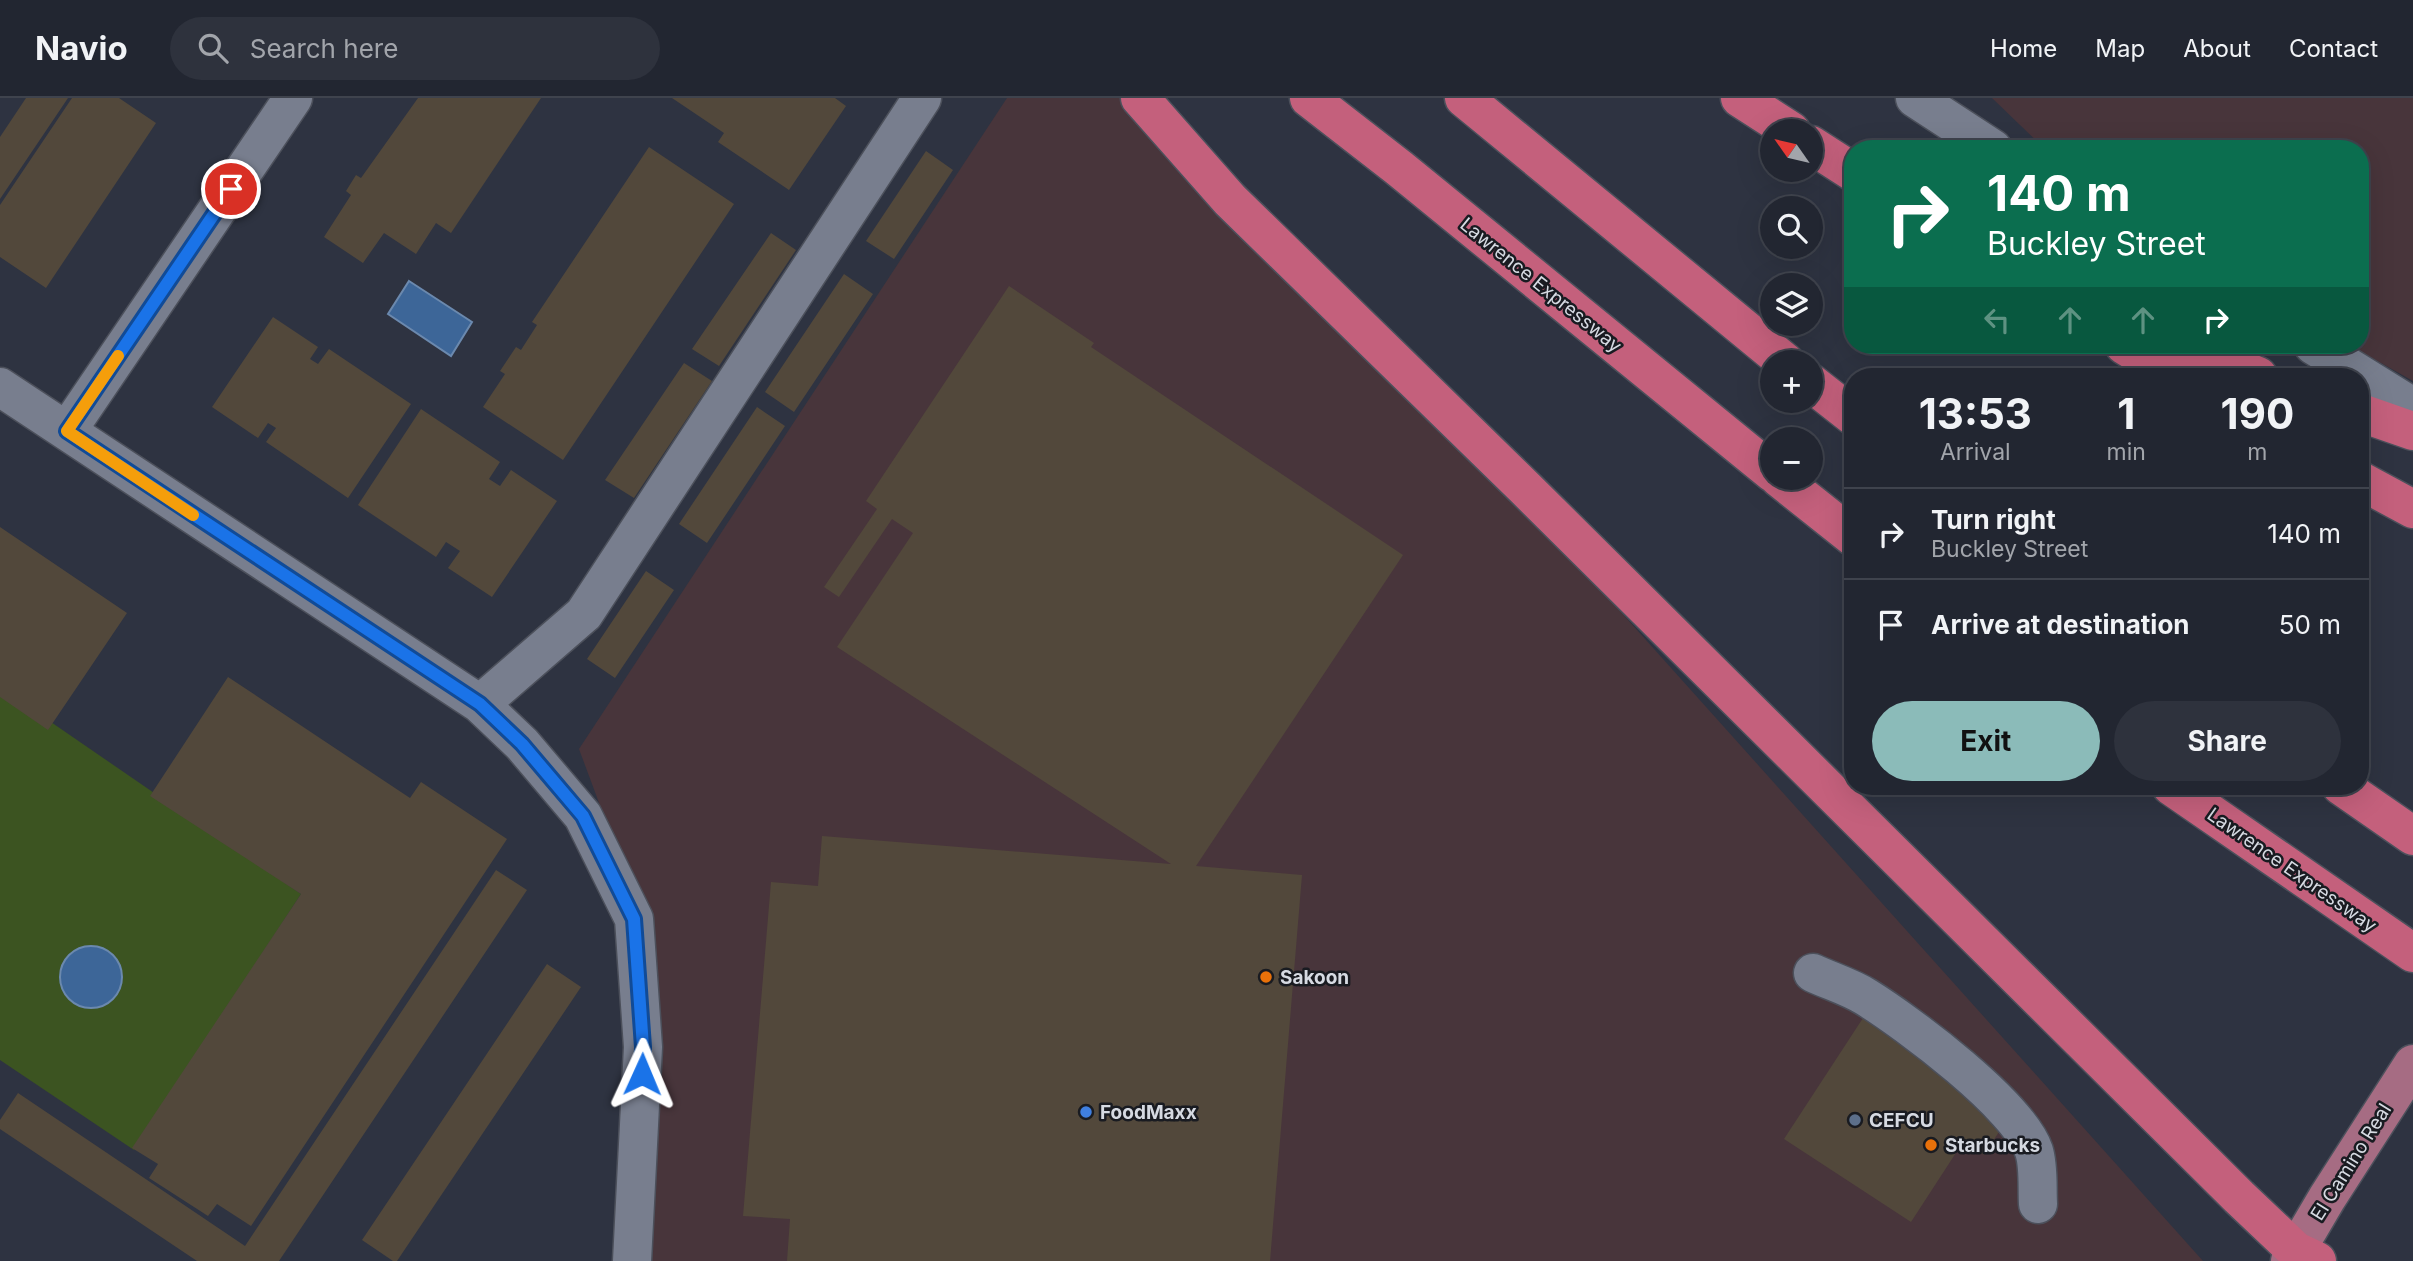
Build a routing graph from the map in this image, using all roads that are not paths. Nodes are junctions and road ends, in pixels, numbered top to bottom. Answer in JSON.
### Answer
{"nodes":[{"id":1,"x":293,"y":98,"type":"edge"},
{"id":2,"x":922,"y":98,"type":"edge"},
{"id":3,"x":1140,"y":98,"type":"edge"},
{"id":4,"x":1309,"y":98,"type":"edge"},
{"id":5,"x":1464,"y":98,"type":"edge"},
{"id":6,"x":1740,"y":98,"type":"edge"},
{"id":7,"x":1915,"y":98,"type":"edge"},
{"id":8,"x":1772,"y":119,"type":"edge"},
{"id":9,"x":1979,"y":140,"type":"edge"},
{"id":10,"x":1824,"y":153,"type":"edge"},
{"id":11,"x":1844,"y":166,"type":"edge"},
{"id":12,"x":1770,"y":350,"type":"edge"},
{"id":13,"x":2139,"y":354,"type":"edge"},
{"id":14,"x":2205,"y":354,"type":"edge"},
{"id":15,"x":2328,"y":354,"type":"edge"},
{"id":16,"x":2161,"y":368,"type":"edge"},
{"id":17,"x":2239,"y":368,"type":"edge"},
{"id":18,"x":2350,"y":368,"type":"edge"},
{"id":19,"x":2369,"y":380,"type":"edge"},
{"id":20,"x":0,"y":387,"type":"edge"},
{"id":21,"x":1823,"y":392,"type":"edge"},
{"id":22,"x":2413,"y":407,"type":"edge"},
{"id":23,"x":1844,"y":409,"type":"edge"},
{"id":24,"x":2369,"y":416,"type":"edge"},
{"id":25,"x":67,"y":431,"type":"junction"},
{"id":26,"x":2413,"y":431,"type":"edge"},
{"id":27,"x":1760,"y":462,"type":"edge"},
{"id":28,"x":2369,"y":485,"type":"edge"},
{"id":29,"x":1794,"y":490,"type":"edge"},
{"id":30,"x":2413,"y":509,"type":"edge"},
{"id":31,"x":1844,"y":530,"type":"edge"},
{"id":32,"x":480,"y":704,"type":"junction"},
{"id":33,"x":2184,"y":795,"type":"edge"},
{"id":34,"x":2354,"y":795,"type":"edge"},
{"id":35,"x":2413,"y":836,"type":"edge"},
{"id":36,"x":2400,"y":945,"type":"edge"},
{"id":37,"x":1813,"y":973,"type":"dead end"},
{"id":38,"x":2413,"y":1064,"type":"edge"},
{"id":39,"x":2038,"y":1204,"type":"dead end"},
{"id":40,"x":2301,"y":1258,"type":"edge"},
{"id":41,"x":632,"y":1261,"type":"edge"}],
"edges":[{"from":1,"to":25,"type":"street"},
{"from":2,"to":32,"type":"street"},
{"from":3,"to":40,"type":"highway"},
{"from":4,"to":27,"type":"highway","name":"Lawrence Expressway"},
{"from":5,"to":12,"type":"highway"},
{"from":6,"to":8,"type":"highway"},
{"from":7,"to":9,"type":"street"},
{"from":10,"to":11,"type":"highway"},
{"from":13,"to":16,"type":"highway"},
{"from":14,"to":17,"type":"highway"},
{"from":15,"to":18,"type":"street"},
{"from":19,"to":22,"type":"street"},
{"from":20,"to":25,"type":"street"},
{"from":21,"to":23,"type":"highway"},
{"from":24,"to":26,"type":"highway"},
{"from":25,"to":32,"type":"street"},
{"from":28,"to":30,"type":"highway"},
{"from":29,"to":31,"type":"highway"},
{"from":32,"to":41,"type":"street"},
{"from":33,"to":36,"type":"highway","name":"Lawrence Expressway"},
{"from":34,"to":35,"type":"highway"},
{"from":37,"to":39,"type":"street"},
{"from":38,"to":40,"type":"main road","name":"El Camino Real"}]}
